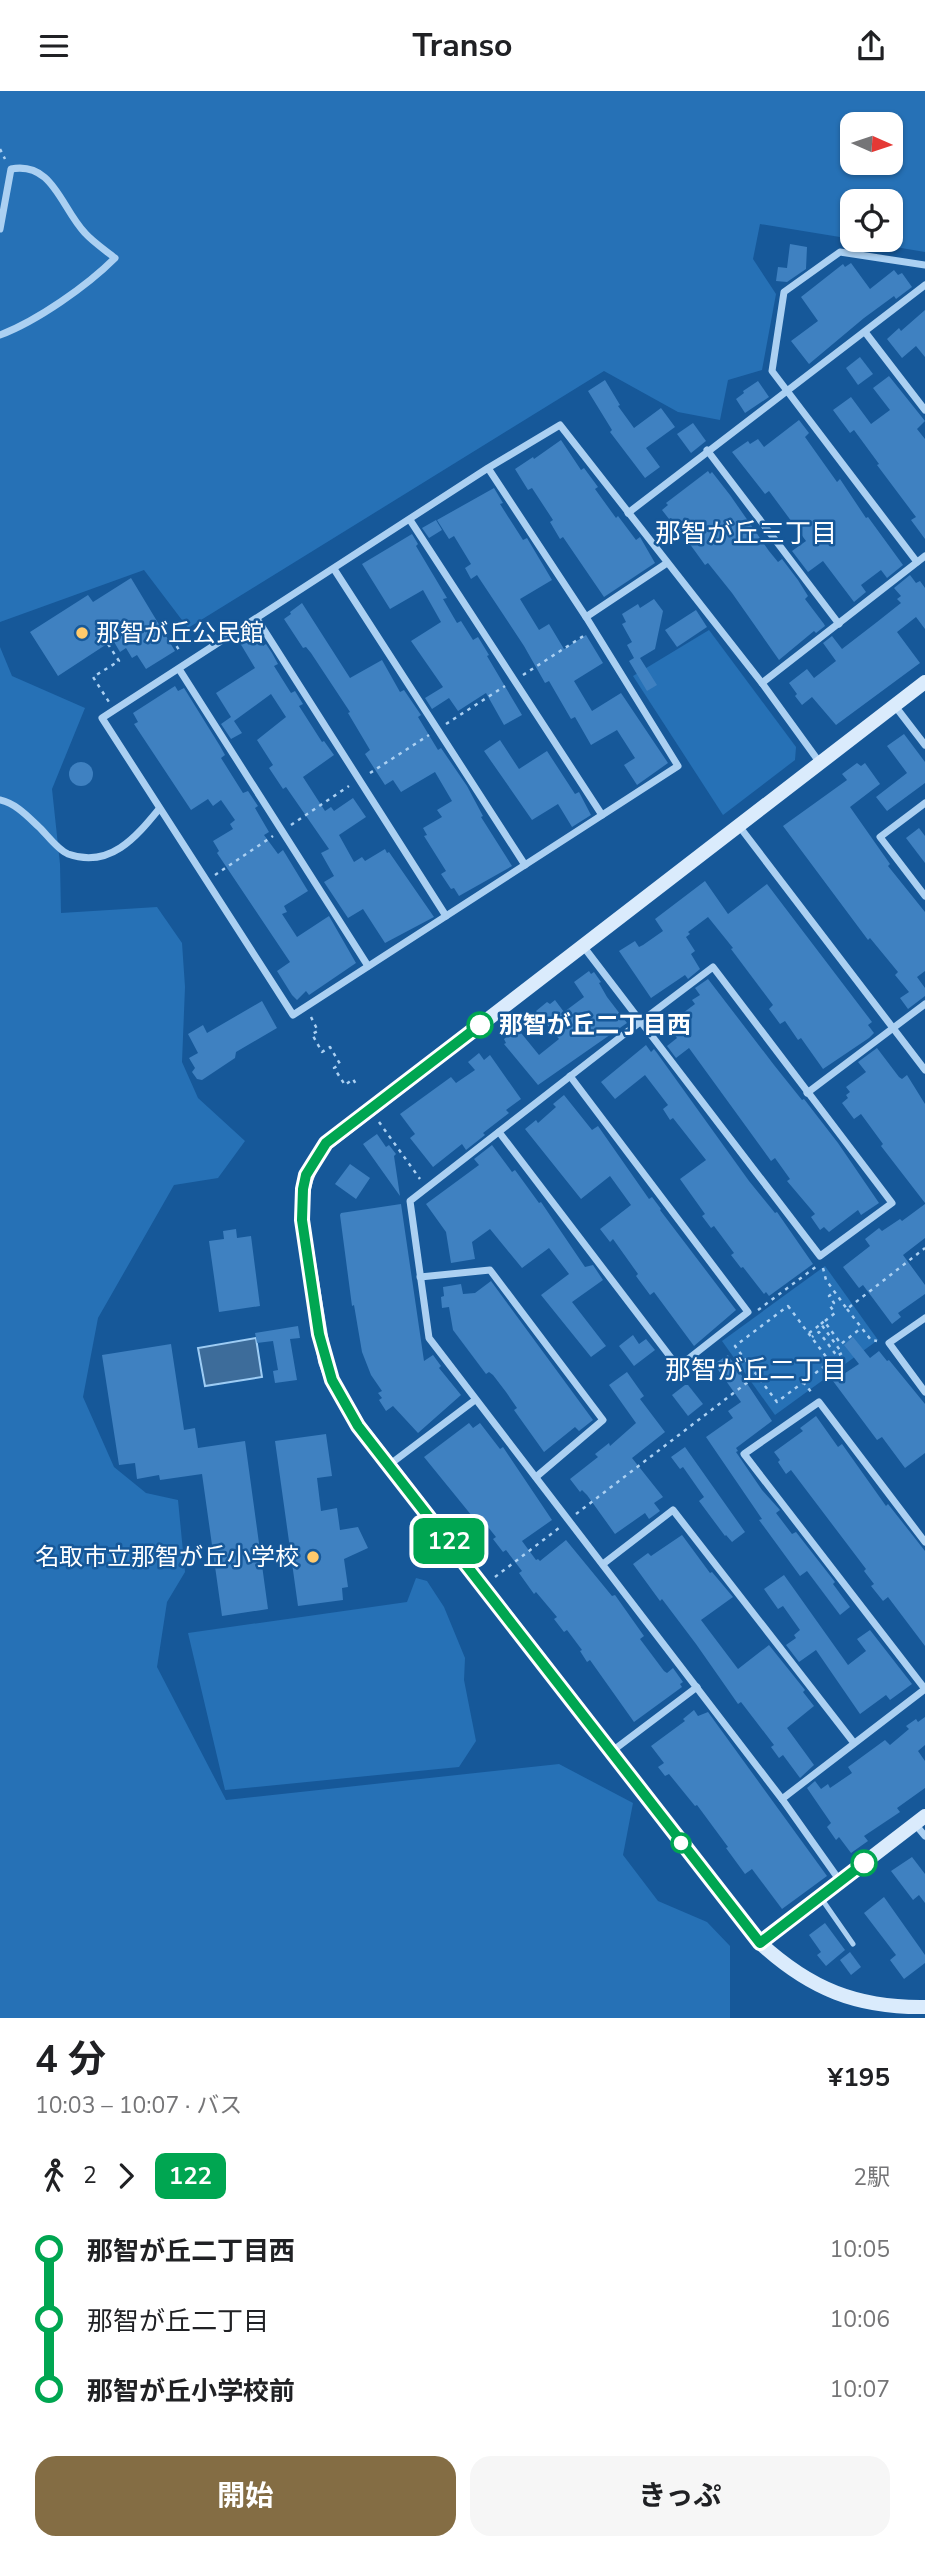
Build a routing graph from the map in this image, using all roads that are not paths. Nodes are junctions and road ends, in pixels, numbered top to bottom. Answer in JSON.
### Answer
{"nodes":[{"id":1,"x":0,"y":229,"type":"edge"},
{"id":2,"x":925,"y":265,"type":"edge"},
{"id":3,"x":925,"y":285,"type":"edge"},
{"id":4,"x":865,"y":332,"type":"junction"},
{"id":5,"x":0,"y":335,"type":"edge"},
{"id":6,"x":786,"y":391,"type":"junction"},
{"id":7,"x":925,"y":410,"type":"edge"},
{"id":8,"x":707,"y":450,"type":"junction"},
{"id":9,"x":488,"y":468,"type":"junction"},
{"id":10,"x":628,"y":513,"type":"junction"},
{"id":11,"x":410,"y":520,"type":"junction"},
{"id":12,"x":925,"y":556,"type":"edge"},
{"id":13,"x":917,"y":562,"type":"junction"},
{"id":14,"x":667,"y":563,"type":"junction"},
{"id":15,"x":334,"y":569,"type":"junction"},
{"id":16,"x":586,"y":617,"type":"junction"},
{"id":17,"x":257,"y":619,"type":"junction"},
{"id":18,"x":839,"y":624,"type":"junction"},
{"id":19,"x":179,"y":669,"type":"junction"},
{"id":20,"x":925,"y":682,"type":"edge"},
{"id":21,"x":762,"y":683,"type":"junction"},
{"id":22,"x":895,"y":705,"type":"junction"},
{"id":23,"x":925,"y":745,"type":"edge"},
{"id":24,"x":820,"y":763,"type":"junction"},
{"id":25,"x":0,"y":800,"type":"edge"},
{"id":26,"x":925,"y":803,"type":"edge"},
{"id":27,"x":159,"y":809,"type":"junction"},
{"id":28,"x":602,"y":815,"type":"junction"},
{"id":29,"x":738,"y":825,"type":"junction"},
{"id":30,"x":525,"y":865,"type":"junction"},
{"id":31,"x":925,"y":896,"type":"edge"},
{"id":32,"x":446,"y":916,"type":"junction"},
{"id":33,"x":583,"y":946,"type":"junction"},
{"id":34,"x":368,"y":966,"type":"junction"},
{"id":35,"x":925,"y":1004,"type":"edge"},
{"id":36,"x":639,"y":1023,"type":"junction"},
{"id":37,"x":893,"y":1028,"type":"junction"},
{"id":38,"x":925,"y":1070,"type":"edge"},
{"id":39,"x":570,"y":1076,"type":"junction"},
{"id":40,"x":807,"y":1093,"type":"junction"},
{"id":41,"x":499,"y":1132,"type":"junction"},
{"id":42,"x":420,"y":1277,"type":"junction"},
{"id":43,"x":925,"y":1318,"type":"edge"},
{"id":44,"x":925,"y":1392,"type":"edge"},
{"id":45,"x":475,"y":1400,"type":"junction"},
{"id":46,"x":389,"y":1465,"type":"junction"},
{"id":47,"x":536,"y":1477,"type":"junction"},
{"id":48,"x":925,"y":1542,"type":"edge"},
{"id":49,"x":603,"y":1564,"type":"junction"},
{"id":50,"x":697,"y":1687,"type":"junction"},
{"id":51,"x":925,"y":1689,"type":"edge"},
{"id":52,"x":854,"y":1743,"type":"junction"},
{"id":53,"x":611,"y":1753,"type":"junction"},
{"id":54,"x":782,"y":1799,"type":"junction"},
{"id":55,"x":920,"y":1820,"type":"edge"},
{"id":56,"x":925,"y":1836,"type":"edge"},
{"id":57,"x":841,"y":1882,"type":"junction"},
{"id":58,"x":820,"y":1897,"type":"junction"},
{"id":59,"x":760,"y":1943,"type":"junction"},
{"id":60,"x":853,"y":1944,"type":"dead end"},
{"id":61,"x":925,"y":2007,"type":"edge"}],
"edges":[{"from":1,"to":5,"type":"street"},
{"from":2,"to":6,"type":"street"},
{"from":3,"to":4,"type":"street"},
{"from":4,"to":6,"type":"street"},
{"from":4,"to":7,"type":"street"},
{"from":6,"to":8,"type":"street"},
{"from":6,"to":13,"type":"street"},
{"from":8,"to":10,"type":"street"},
{"from":8,"to":18,"type":"street"},
{"from":9,"to":10,"type":"street"},
{"from":9,"to":11,"type":"street"},
{"from":9,"to":16,"type":"street"},
{"from":10,"to":14,"type":"street"},
{"from":11,"to":15,"type":"street"},
{"from":11,"to":28,"type":"street"},
{"from":12,"to":13,"type":"street"},
{"from":13,"to":18,"type":"street"},
{"from":14,"to":16,"type":"street"},
{"from":14,"to":21,"type":"street"},
{"from":15,"to":17,"type":"street"},
{"from":15,"to":30,"type":"street"},
{"from":16,"to":28,"type":"street"},
{"from":17,"to":19,"type":"street"},
{"from":17,"to":32,"type":"street"},
{"from":18,"to":21,"type":"street"},
{"from":19,"to":27,"type":"street"},
{"from":19,"to":34,"type":"street"},
{"from":20,"to":22,"type":"street"},
{"from":21,"to":24,"type":"street"},
{"from":22,"to":23,"type":"street"},
{"from":22,"to":24,"type":"street"},
{"from":24,"to":29,"type":"street"},
{"from":25,"to":27,"type":"street"},
{"from":26,"to":31,"type":"street"},
{"from":27,"to":34,"type":"street"},
{"from":28,"to":30,"type":"street"},
{"from":29,"to":33,"type":"street"},
{"from":29,"to":37,"type":"street"},
{"from":30,"to":32,"type":"street"},
{"from":32,"to":34,"type":"street"},
{"from":33,"to":36,"type":"street"},
{"from":33,"to":46,"type":"street"},
{"from":35,"to":37,"type":"street"},
{"from":36,"to":39,"type":"street"},
{"from":36,"to":40,"type":"street"},
{"from":36,"to":40,"type":"street"},
{"from":37,"to":38,"type":"street"},
{"from":37,"to":40,"type":"street"},
{"from":39,"to":41,"type":"street"},
{"from":39,"to":41,"type":"street"},
{"from":41,"to":42,"type":"street"},
{"from":42,"to":45,"type":"street"},
{"from":42,"to":47,"type":"street"},
{"from":43,"to":44,"type":"street"},
{"from":45,"to":46,"type":"street"},
{"from":45,"to":47,"type":"street"},
{"from":46,"to":53,"type":"street"},
{"from":47,"to":49,"type":"street"},
{"from":48,"to":51,"type":"street"},
{"from":49,"to":50,"type":"street"},
{"from":49,"to":52,"type":"street"},
{"from":50,"to":53,"type":"street"},
{"from":50,"to":54,"type":"street"},
{"from":51,"to":52,"type":"street"},
{"from":52,"to":54,"type":"street"},
{"from":53,"to":59,"type":"street"},
{"from":54,"to":57,"type":"street"},
{"from":55,"to":56,"type":"street"},
{"from":55,"to":57,"type":"street"},
{"from":57,"to":58,"type":"street"},
{"from":58,"to":59,"type":"street"},
{"from":58,"to":60,"type":"lane"},
{"from":59,"to":61,"type":"street"}]}
